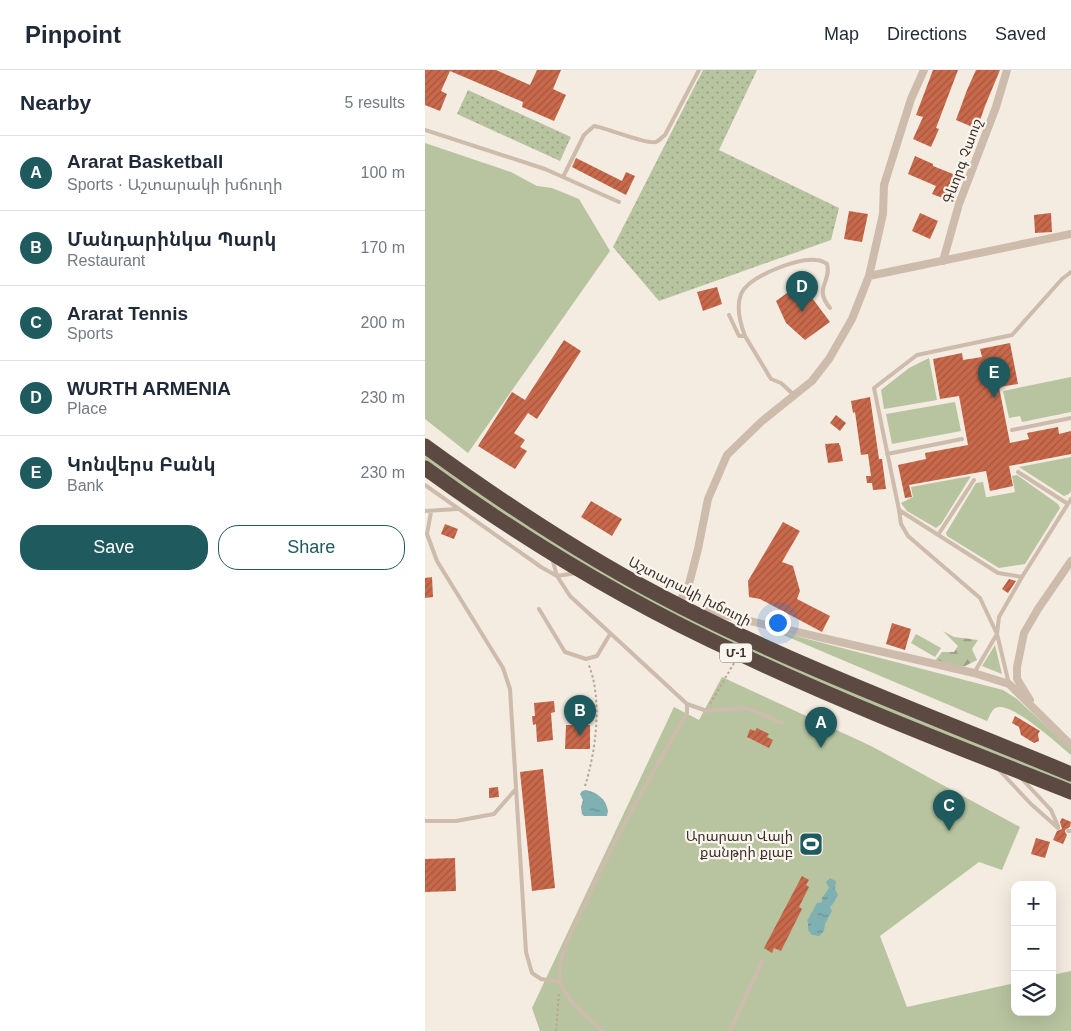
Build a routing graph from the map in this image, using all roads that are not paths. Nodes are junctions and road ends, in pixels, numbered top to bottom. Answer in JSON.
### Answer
{"nodes":[{"id":1,"x":699,"y":70,"type":"edge"},
{"id":2,"x":924,"y":70,"type":"edge"},
{"id":3,"x":1007,"y":70,"type":"edge"},
{"id":4,"x":425,"y":130,"type":"edge"},
{"id":5,"x":563,"y":176,"type":"junction"},
{"id":6,"x":619,"y":202,"type":"dead end"},
{"id":7,"x":1071,"y":234,"type":"edge"},
{"id":8,"x":943,"y":261,"type":"junction"},
{"id":9,"x":1071,"y":272,"type":"edge"},
{"id":10,"x":869,"y":276,"type":"junction"},
{"id":11,"x":830,"y":308,"type":"dead end"},
{"id":12,"x":729,"y":315,"type":"dead end"},
{"id":13,"x":745,"y":336,"type":"junction"},
{"id":14,"x":796,"y":396,"type":"junction"},
{"id":15,"x":1071,"y":418,"type":"edge"},
{"id":16,"x":1012,"y":430,"type":"dead end"},
{"id":17,"x":962,"y":440,"type":"dead end"},
{"id":18,"x":425,"y":446,"type":"edge"},
{"id":19,"x":887,"y":454,"type":"junction"},
{"id":20,"x":425,"y":468,"type":"edge"},
{"id":21,"x":1018,"y":472,"type":"dead end"},
{"id":22,"x":974,"y":480,"type":"dead end"},
{"id":23,"x":425,"y":485,"type":"edge"},
{"id":24,"x":1071,"y":499,"type":"edge"},
{"id":25,"x":1068,"y":504,"type":"junction"},
{"id":26,"x":457,"y":509,"type":"junction"},
{"id":27,"x":899,"y":510,"type":"junction"},
{"id":28,"x":425,"y":511,"type":"edge"},
{"id":29,"x":431,"y":512,"type":"junction"},
{"id":30,"x":939,"y":536,"type":"junction"},
{"id":31,"x":551,"y":553,"type":"junction"},
{"id":32,"x":1071,"y":560,"type":"edge"},
{"id":33,"x":583,"y":572,"type":"junction"},
{"id":34,"x":557,"y":576,"type":"junction"},
{"id":35,"x":1022,"y":577,"type":"junction"},
{"id":36,"x":677,"y":605,"type":"junction"},
{"id":37,"x":539,"y":609,"type":"dead end"},
{"id":38,"x":692,"y":612,"type":"junction"},
{"id":39,"x":610,"y":634,"type":"junction"},
{"id":40,"x":997,"y":634,"type":"junction"},
{"id":41,"x":974,"y":673,"type":"junction"},
{"id":42,"x":1009,"y":684,"type":"junction"},
{"id":43,"x":687,"y":704,"type":"junction"},
{"id":44,"x":1038,"y":713,"type":"junction"},
{"id":45,"x":782,"y":722,"type":"dead end"},
{"id":46,"x":1071,"y":745,"type":"edge"},
{"id":47,"x":990,"y":760,"type":"junction"},
{"id":48,"x":1007,"y":766,"type":"junction"},
{"id":49,"x":1071,"y":774,"type":"edge"},
{"id":50,"x":516,"y":789,"type":"junction"},
{"id":51,"x":1071,"y":792,"type":"edge"},
{"id":52,"x":425,"y":821,"type":"edge"},
{"id":53,"x":762,"y":960,"type":"dead end"},
{"id":54,"x":560,"y":982,"type":"junction"},
{"id":55,"x":603,"y":1031,"type":"edge"},
{"id":56,"x":730,"y":1031,"type":"edge"}],
"edges":[{"from":1,"to":5,"type":"lane"},
{"from":2,"to":10,"type":"street"},
{"from":3,"to":8,"type":"street","name":"Գևորգ Չաուշ"},
{"from":4,"to":5,"type":"lane"},
{"from":5,"to":6,"type":"lane"},
{"from":7,"to":8,"type":"street"},
{"from":8,"to":10,"type":"street"},
{"from":9,"to":19,"type":"lane"},
{"from":10,"to":14,"type":"street"},
{"from":11,"to":13,"type":"lane"},
{"from":12,"to":13,"type":"lane"},
{"from":13,"to":14,"type":"lane"},
{"from":14,"to":36,"type":"street"},
{"from":15,"to":16,"type":"lane"},
{"from":17,"to":19,"type":"lane"},
{"from":18,"to":36,"type":"highway","name":"Աշտարակի խճուղի","number":"Մ-1"},
{"from":19,"to":27,"type":"lane"},
{"from":20,"to":31,"type":"highway","number":"Մ-1"},
{"from":21,"to":25,"type":"lane"},
{"from":22,"to":30,"type":"lane"},
{"from":23,"to":26,"type":"lane"},
{"from":24,"to":25,"type":"lane"},
{"from":25,"to":35,"type":"lane"},
{"from":26,"to":29,"type":"lane"},
{"from":26,"to":34,"type":"lane"},
{"from":27,"to":30,"type":"lane"},
{"from":27,"to":40,"type":"lane"},
{"from":28,"to":29,"type":"lane"},
{"from":29,"to":50,"type":"lane"},
{"from":30,"to":35,"type":"lane"},
{"from":31,"to":33,"type":"highway","number":"Մ-1"},
{"from":31,"to":34,"type":"lane"},
{"from":32,"to":44,"type":"street"},
{"from":33,"to":34,"type":"lane"},
{"from":33,"to":47,"type":"highway","number":"Մ-1"},
{"from":34,"to":39,"type":"lane"},
{"from":35,"to":40,"type":"lane"},
{"from":36,"to":38,"type":"highway","name":"Աշտարակի խճուղի","number":"Մ-1"},
{"from":37,"to":39,"type":"lane"},
{"from":38,"to":41,"type":"street"},
{"from":38,"to":49,"type":"highway","name":"Աշտարակի խճուղի","number":"Մ-1"},
{"from":39,"to":43,"type":"lane"},
{"from":40,"to":41,"type":"lane"},
{"from":40,"to":42,"type":"lane"},
{"from":41,"to":42,"type":"street"},
{"from":42,"to":44,"type":"street"},
{"from":43,"to":45,"type":"lane"},
{"from":43,"to":54,"type":"lane"},
{"from":44,"to":46,"type":"street"},
{"from":47,"to":48,"type":"highway","number":"Մ-1"},
{"from":47,"to":48,"type":"lane"},
{"from":48,"to":51,"type":"highway","number":"Մ-1"},
{"from":50,"to":52,"type":"lane"},
{"from":50,"to":54,"type":"lane"},
{"from":53,"to":56,"type":"lane"},
{"from":54,"to":55,"type":"lane"}]}
